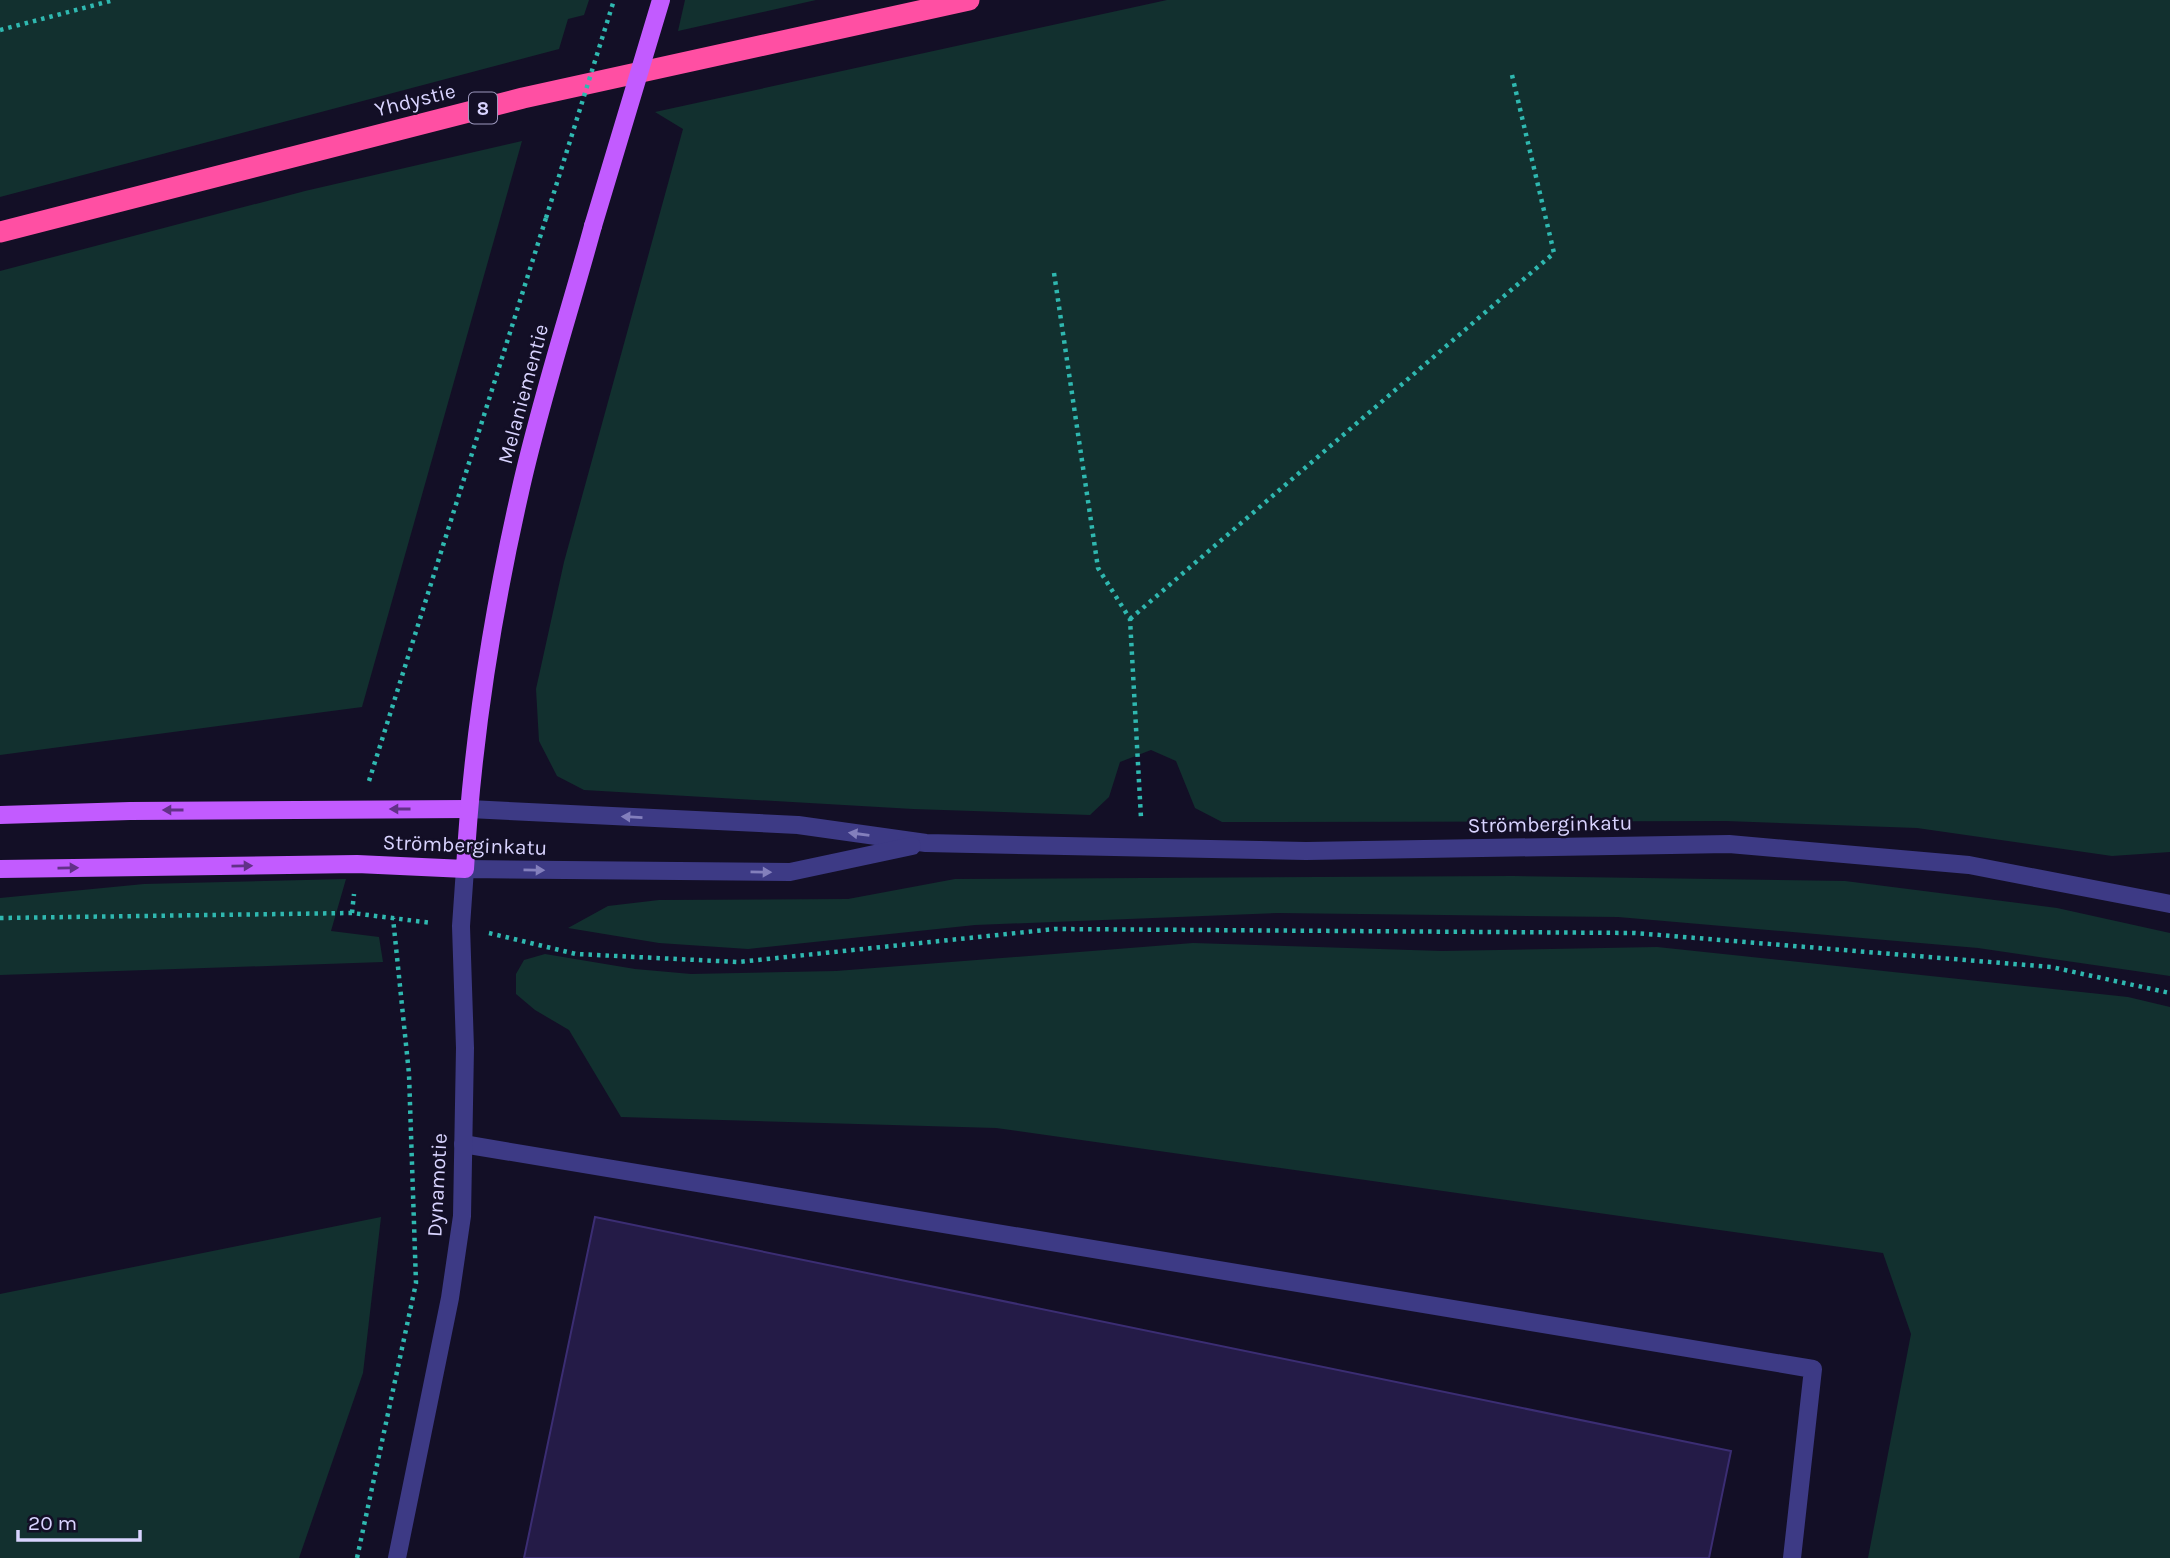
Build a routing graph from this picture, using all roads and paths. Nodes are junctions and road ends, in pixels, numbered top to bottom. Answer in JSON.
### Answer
{"nodes":[{"id":1,"x":114,"y":0,"type":"edge"},
{"id":2,"x":614,"y":0,"type":"edge"},
{"id":3,"x":661,"y":0,"type":"edge"},
{"id":4,"x":969,"y":0,"type":"edge"},
{"id":5,"x":0,"y":30,"type":"edge"},
{"id":6,"x":1512,"y":75,"type":"dead end"},
{"id":7,"x":0,"y":232,"type":"edge"},
{"id":8,"x":1054,"y":273,"type":"dead end"},
{"id":9,"x":1130,"y":619,"type":"junction"},
{"id":10,"x":361,"y":809,"type":"junction"},
{"id":11,"x":469,"y":809,"type":"junction"},
{"id":12,"x":0,"y":815,"type":"edge"},
{"id":13,"x":926,"y":843,"type":"junction"},
{"id":14,"x":1143,"y":847,"type":"junction"},
{"id":15,"x":357,"y":864,"type":"junction"},
{"id":16,"x":0,"y":869,"type":"edge"},
{"id":17,"x":465,"y":869,"type":"junction"},
{"id":18,"x":2170,"y":904,"type":"edge"},
{"id":19,"x":352,"y":913,"type":"junction"},
{"id":20,"x":0,"y":918,"type":"edge"},
{"id":21,"x":393,"y":918,"type":"junction"},
{"id":22,"x":461,"y":926,"type":"junction"},
{"id":23,"x":2170,"y":993,"type":"edge"},
{"id":24,"x":463,"y":1144,"type":"junction"},
{"id":25,"x":357,"y":1558,"type":"edge"},
{"id":26,"x":397,"y":1558,"type":"edge"},
{"id":27,"x":1792,"y":1558,"type":"edge"}],
"edges":[{"from":1,"to":5,"type":"path"},
{"from":2,"to":10,"type":"path","bridge":true},
{"from":3,"to":11,"type":"main road","name":"Melaniementie","bridge":true},
{"from":4,"to":7,"type":"highway","name":"Yhdystie","number":"8"},
{"from":6,"to":9,"type":"path"},
{"from":8,"to":9,"type":"path"},
{"from":9,"to":14,"type":"path"},
{"from":11,"to":10,"type":"main road","name":"Strömberginkatu","one_way":true},
{"from":10,"to":12,"type":"main road","name":"Strömberginkatu","one_way":true},
{"from":13,"to":11,"type":"street","name":"Strömberginkatu","one_way":true},
{"from":11,"to":17,"type":"main road","name":"Dynamotie"},
{"from":13,"to":14,"type":"street","name":"Strömberginkatu"},
{"from":17,"to":13,"type":"street","name":"Strömberginkatu","one_way":true},
{"from":14,"to":18,"type":"street","name":"Strömberginkatu"},
{"from":16,"to":15,"type":"main road","name":"Strömberginkatu","one_way":true},
{"from":15,"to":17,"type":"main road","name":"Strömberginkatu"},
{"from":15,"to":19,"type":"path"},
{"from":17,"to":22,"type":"street","name":"Dynamotie"},
{"from":19,"to":20,"type":"path"},
{"from":19,"to":21,"type":"path"},
{"from":21,"to":22,"type":"path"},
{"from":21,"to":25,"type":"path"},
{"from":22,"to":23,"type":"path"},
{"from":22,"to":24,"type":"street","name":"Dynamotie"},
{"from":24,"to":26,"type":"street","name":"Dynamotie"},
{"from":24,"to":27,"type":"street"}]}
